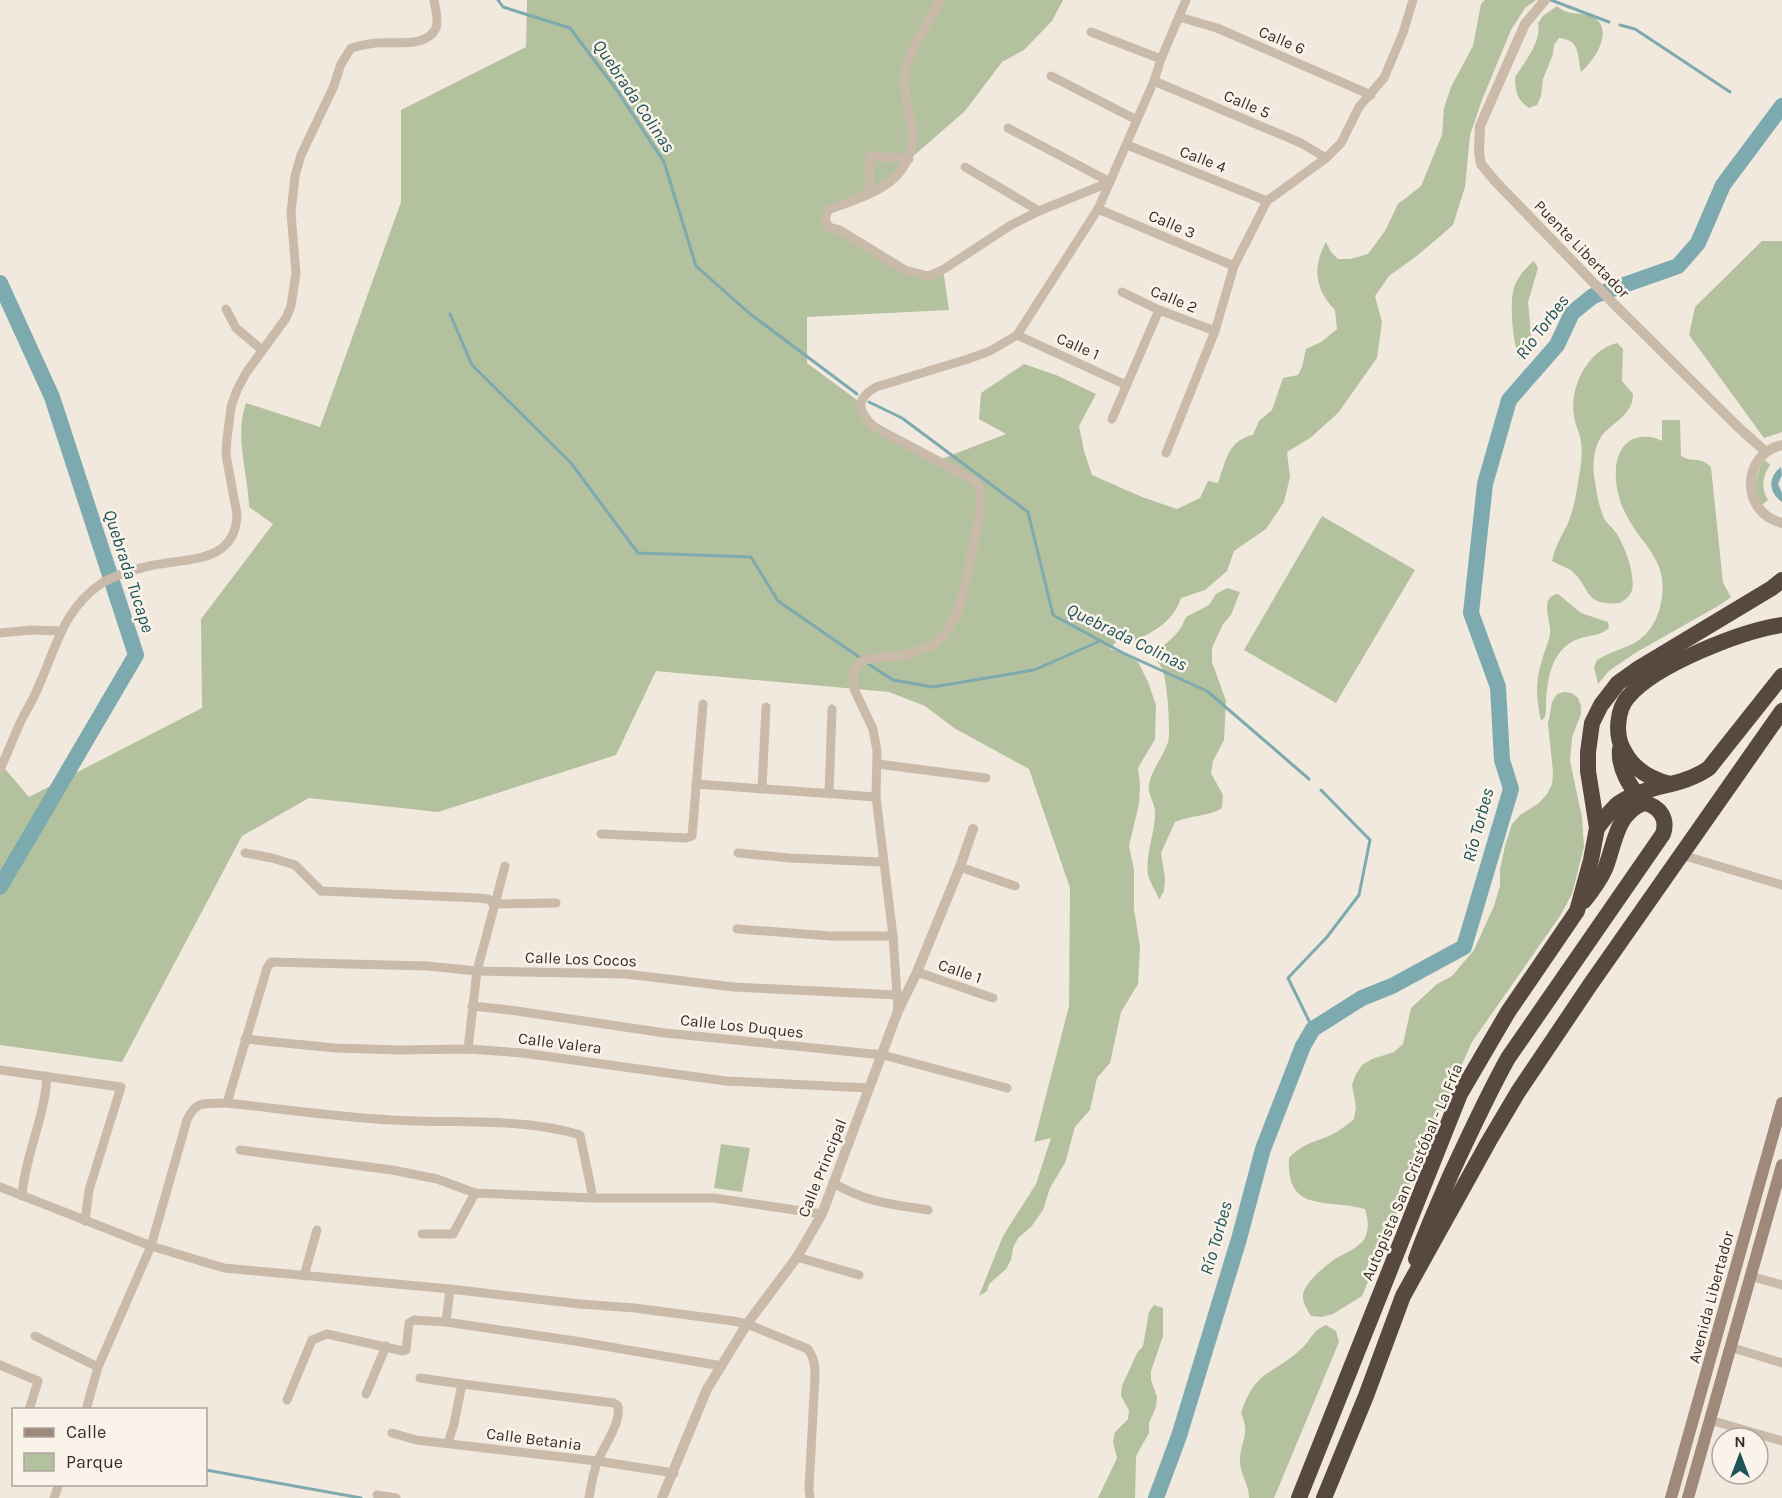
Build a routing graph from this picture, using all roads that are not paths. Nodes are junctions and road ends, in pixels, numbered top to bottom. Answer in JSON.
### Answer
{"nodes":[{"id":1,"x":434,"y":0,"type":"edge"},
{"id":2,"x":940,"y":0,"type":"edge"},
{"id":3,"x":1186,"y":0,"type":"edge"},
{"id":4,"x":1413,"y":0,"type":"edge"},
{"id":5,"x":1545,"y":0,"type":"edge"},
{"id":6,"x":1179,"y":17,"type":"junction"},
{"id":7,"x":1091,"y":32,"type":"dead end"},
{"id":8,"x":1161,"y":58,"type":"junction"},
{"id":9,"x":1051,"y":76,"type":"dead end"},
{"id":10,"x":1154,"y":81,"type":"junction"},
{"id":11,"x":1371,"y":95,"type":"junction"},
{"id":12,"x":1137,"y":120,"type":"junction"},
{"id":13,"x":1008,"y":128,"type":"dead end"},
{"id":14,"x":1127,"y":145,"type":"junction"},
{"id":15,"x":1326,"y":158,"type":"junction"},
{"id":16,"x":909,"y":159,"type":"junction"},
{"id":17,"x":964,"y":168,"type":"dead end"},
{"id":18,"x":1110,"y":182,"type":"junction"},
{"id":19,"x":870,"y":193,"type":"junction"},
{"id":20,"x":1267,"y":201,"type":"junction"},
{"id":21,"x":1098,"y":209,"type":"junction"},
{"id":22,"x":1039,"y":211,"type":"junction"},
{"id":23,"x":1234,"y":266,"type":"junction"},
{"id":24,"x":1122,"y":292,"type":"dead end"},
{"id":25,"x":226,"y":309,"type":"dead end"},
{"id":26,"x":1159,"y":310,"type":"junction"},
{"id":27,"x":1215,"y":331,"type":"junction"},
{"id":28,"x":1017,"y":335,"type":"junction"},
{"id":29,"x":262,"y":350,"type":"junction"},
{"id":30,"x":1126,"y":385,"type":"junction"},
{"id":31,"x":1112,"y":419,"type":"dead end"},
{"id":32,"x":1782,"y":445,"type":"edge"},
{"id":33,"x":1766,"y":452,"type":"junction"},
{"id":34,"x":1166,"y":453,"type":"dead end"},
{"id":35,"x":1782,"y":523,"type":"edge"},
{"id":36,"x":1782,"y":580,"type":"edge"},
{"id":37,"x":1782,"y":625,"type":"edge"},
{"id":38,"x":60,"y":631,"type":"junction"},
{"id":39,"x":0,"y":633,"type":"edge"},
{"id":40,"x":1782,"y":676,"type":"edge"},
{"id":41,"x":703,"y":704,"type":"dead end"},
{"id":42,"x":766,"y":707,"type":"dead end"},
{"id":43,"x":832,"y":709,"type":"dead end"},
{"id":44,"x":1782,"y":711,"type":"edge"},
{"id":45,"x":1620,"y":744,"type":"junction"},
{"id":46,"x":878,"y":764,"type":"junction"},
{"id":47,"x":0,"y":769,"type":"edge"},
{"id":48,"x":986,"y":778,"type":"dead end"},
{"id":49,"x":696,"y":784,"type":"junction"},
{"id":50,"x":1670,"y":784,"type":"junction"},
{"id":51,"x":762,"y":789,"type":"junction"},
{"id":52,"x":829,"y":794,"type":"junction"},
{"id":53,"x":876,"y":797,"type":"junction"},
{"id":54,"x":1640,"y":799,"type":"junction"},
{"id":55,"x":1597,"y":828,"type":"junction"},
{"id":56,"x":973,"y":829,"type":"dead end"},
{"id":57,"x":601,"y":834,"type":"dead end"},
{"id":58,"x":245,"y":853,"type":"dead end"},
{"id":59,"x":738,"y":853,"type":"dead end"},
{"id":60,"x":1682,"y":855,"type":"junction"},
{"id":61,"x":882,"y":862,"type":"junction"},
{"id":62,"x":505,"y":866,"type":"dead end"},
{"id":63,"x":960,"y":867,"type":"junction"},
{"id":64,"x":1782,"y":885,"type":"edge"},
{"id":65,"x":1015,"y":886,"type":"dead end"},
{"id":66,"x":556,"y":903,"type":"dead end"},
{"id":67,"x":494,"y":904,"type":"junction"},
{"id":68,"x":1577,"y":911,"type":"junction"},
{"id":69,"x":737,"y":929,"type":"dead end"},
{"id":70,"x":893,"y":936,"type":"junction"},
{"id":71,"x":477,"y":970,"type":"junction"},
{"id":72,"x":917,"y":972,"type":"junction"},
{"id":73,"x":897,"y":994,"type":"junction"},
{"id":74,"x":993,"y":998,"type":"dead end"},
{"id":75,"x":472,"y":1006,"type":"junction"},
{"id":76,"x":898,"y":1011,"type":"junction"},
{"id":77,"x":245,"y":1039,"type":"junction"},
{"id":78,"x":468,"y":1049,"type":"junction"},
{"id":79,"x":883,"y":1055,"type":"junction"},
{"id":80,"x":0,"y":1070,"type":"edge"},
{"id":81,"x":47,"y":1076,"type":"junction"},
{"id":82,"x":869,"y":1088,"type":"junction"},
{"id":83,"x":1007,"y":1088,"type":"dead end"},
{"id":84,"x":227,"y":1103,"type":"junction"},
{"id":85,"x":1782,"y":1103,"type":"edge"},
{"id":86,"x":240,"y":1150,"type":"dead end"},
{"id":87,"x":1782,"y":1165,"type":"edge"},
{"id":88,"x":833,"y":1184,"type":"junction"},
{"id":89,"x":0,"y":1187,"type":"edge"},
{"id":90,"x":475,"y":1193,"type":"junction"},
{"id":91,"x":22,"y":1196,"type":"junction"},
{"id":92,"x":593,"y":1198,"type":"junction"},
{"id":93,"x":928,"y":1210,"type":"dead end"},
{"id":94,"x":822,"y":1214,"type":"junction"},
{"id":95,"x":85,"y":1221,"type":"junction"},
{"id":96,"x":317,"y":1230,"type":"dead end"},
{"id":97,"x":422,"y":1234,"type":"dead end"},
{"id":98,"x":151,"y":1246,"type":"junction"},
{"id":99,"x":797,"y":1257,"type":"junction"},
{"id":100,"x":859,"y":1275,"type":"dead end"},
{"id":101,"x":304,"y":1276,"type":"junction"},
{"id":102,"x":1750,"y":1276,"type":"junction"},
{"id":103,"x":1782,"y":1285,"type":"edge"},
{"id":104,"x":450,"y":1289,"type":"junction"},
{"id":105,"x":1404,"y":1296,"type":"junction"},
{"id":106,"x":446,"y":1322,"type":"junction"},
{"id":107,"x":747,"y":1324,"type":"junction"},
{"id":108,"x":35,"y":1336,"type":"dead end"},
{"id":109,"x":386,"y":1346,"type":"junction"},
{"id":110,"x":1730,"y":1347,"type":"junction"},
{"id":111,"x":1782,"y":1363,"type":"edge"},
{"id":112,"x":0,"y":1365,"type":"edge"},
{"id":113,"x":722,"y":1366,"type":"junction"},
{"id":114,"x":98,"y":1367,"type":"junction"},
{"id":115,"x":420,"y":1378,"type":"dead end"},
{"id":116,"x":462,"y":1384,"type":"junction"},
{"id":117,"x":366,"y":1394,"type":"dead end"},
{"id":118,"x":287,"y":1400,"type":"dead end"},
{"id":119,"x":30,"y":1408,"type":"edge"},
{"id":120,"x":87,"y":1408,"type":"edge"},
{"id":121,"x":1710,"y":1420,"type":"junction"},
{"id":122,"x":392,"y":1434,"type":"dead end"},
{"id":123,"x":1782,"y":1441,"type":"edge"},
{"id":124,"x":448,"y":1443,"type":"junction"},
{"id":125,"x":597,"y":1461,"type":"junction"},
{"id":126,"x":674,"y":1473,"type":"junction"},
{"id":127,"x":377,"y":1495,"type":"dead end"},
{"id":128,"x":396,"y":1498,"type":"edge"},
{"id":129,"x":589,"y":1498,"type":"edge"},
{"id":130,"x":662,"y":1498,"type":"edge"},
{"id":131,"x":810,"y":1498,"type":"edge"},
{"id":132,"x":1299,"y":1498,"type":"edge"},
{"id":133,"x":1324,"y":1498,"type":"edge"},
{"id":134,"x":1671,"y":1498,"type":"edge"},
{"id":135,"x":1688,"y":1498,"type":"edge"}],
"edges":[{"from":1,"to":29,"type":"street"},
{"from":2,"to":16,"type":"street"},
{"from":3,"to":6,"type":"street"},
{"from":4,"to":11,"type":"street"},
{"from":5,"to":33,"type":"street","name":"Puente Libertador"},
{"from":6,"to":8,"type":"street"},
{"from":6,"to":11,"type":"street","name":"Calle 6"},
{"from":7,"to":8,"type":"street"},
{"from":8,"to":10,"type":"street"},
{"from":9,"to":12,"type":"street"},
{"from":10,"to":12,"type":"street"},
{"from":10,"to":15,"type":"street","name":"Calle 5"},
{"from":11,"to":15,"type":"street"},
{"from":12,"to":14,"type":"street"},
{"from":13,"to":18,"type":"street"},
{"from":14,"to":18,"type":"street"},
{"from":14,"to":20,"type":"street","name":"Calle 4"},
{"from":15,"to":20,"type":"street"},
{"from":16,"to":19,"type":"street"},
{"from":16,"to":19,"type":"street"},
{"from":17,"to":22,"type":"street"},
{"from":18,"to":21,"type":"street"},
{"from":18,"to":22,"type":"street"},
{"from":19,"to":22,"type":"street"},
{"from":20,"to":23,"type":"street"},
{"from":21,"to":23,"type":"street","name":"Calle 3"},
{"from":21,"to":28,"type":"street"},
{"from":23,"to":27,"type":"street"},
{"from":24,"to":26,"type":"street","name":"Calle 2"},
{"from":25,"to":29,"type":"street"},
{"from":26,"to":27,"type":"street","name":"Calle 2"},
{"from":26,"to":30,"type":"street"},
{"from":27,"to":34,"type":"street"},
{"from":28,"to":30,"type":"street","name":"Calle 1"},
{"from":28,"to":46,"type":"street"},
{"from":29,"to":38,"type":"street"},
{"from":30,"to":31,"type":"street"},
{"from":32,"to":33,"type":"street"},
{"from":33,"to":35,"type":"street"},
{"from":36,"to":55,"type":"highway","name":"Autopista San Cristóbal - La Fría"},
{"from":37,"to":45,"type":"highway"},
{"from":38,"to":39,"type":"street"},
{"from":38,"to":47,"type":"street"},
{"from":40,"to":50,"type":"highway"},
{"from":41,"to":49,"type":"street"},
{"from":42,"to":51,"type":"street"},
{"from":43,"to":52,"type":"street"},
{"from":44,"to":60,"type":"highway"},
{"from":45,"to":50,"type":"highway"},
{"from":45,"to":54,"type":"highway"},
{"from":46,"to":48,"type":"street"},
{"from":46,"to":53,"type":"street"},
{"from":49,"to":51,"type":"street"},
{"from":49,"to":57,"type":"street"},
{"from":50,"to":54,"type":"highway"},
{"from":51,"to":52,"type":"street"},
{"from":52,"to":53,"type":"street"},
{"from":53,"to":61,"type":"street"},
{"from":54,"to":55,"type":"highway"},
{"from":54,"to":68,"type":"highway"},
{"from":54,"to":105,"type":"highway"},
{"from":55,"to":68,"type":"highway","name":"Autopista San Cristóbal - La Fría"},
{"from":56,"to":63,"type":"street","name":"Calle Principal"},
{"from":58,"to":67,"type":"street"},
{"from":59,"to":61,"type":"street"},
{"from":60,"to":64,"type":"street"},
{"from":60,"to":105,"type":"highway"},
{"from":61,"to":70,"type":"street"},
{"from":62,"to":67,"type":"street"},
{"from":63,"to":65,"type":"street"},
{"from":63,"to":72,"type":"street","name":"Calle Principal"},
{"from":66,"to":67,"type":"street"},
{"from":67,"to":71,"type":"street"},
{"from":68,"to":132,"type":"highway","name":"Autopista San Cristóbal - La Fría"},
{"from":69,"to":70,"type":"street"},
{"from":70,"to":73,"type":"street"},
{"from":71,"to":73,"type":"street","name":"Calle Los Cocos"},
{"from":71,"to":75,"type":"street"},
{"from":71,"to":77,"type":"street","name":"Calle Los Cocos"},
{"from":72,"to":74,"type":"street","name":"Calle 1"},
{"from":72,"to":76,"type":"street","name":"Calle Principal"},
{"from":73,"to":76,"type":"street"},
{"from":75,"to":78,"type":"street"},
{"from":75,"to":79,"type":"street","name":"Calle Los Duques"},
{"from":76,"to":79,"type":"street","name":"Calle Principal"},
{"from":77,"to":78,"type":"street","name":"Calle Valera"},
{"from":77,"to":84,"type":"street"},
{"from":78,"to":82,"type":"street","name":"Calle Valera"},
{"from":79,"to":82,"type":"street","name":"Calle Principal"},
{"from":79,"to":83,"type":"street","name":"Calle Los Duques"},
{"from":80,"to":81,"type":"street"},
{"from":81,"to":91,"type":"street"},
{"from":81,"to":95,"type":"street"},
{"from":82,"to":88,"type":"street","name":"Calle Principal"},
{"from":84,"to":92,"type":"street"},
{"from":84,"to":98,"type":"street"},
{"from":85,"to":134,"type":"main road","name":"Avenida Libertador"},
{"from":86,"to":90,"type":"street"},
{"from":87,"to":102,"type":"main road","name":"Avenida Libertador"},
{"from":88,"to":93,"type":"street"},
{"from":88,"to":94,"type":"street","name":"Calle Principal"},
{"from":89,"to":91,"type":"street"},
{"from":90,"to":92,"type":"street"},
{"from":90,"to":97,"type":"street"},
{"from":91,"to":95,"type":"street"},
{"from":92,"to":94,"type":"street"},
{"from":94,"to":99,"type":"street","name":"Calle Principal"},
{"from":95,"to":98,"type":"street"},
{"from":96,"to":101,"type":"street"},
{"from":98,"to":101,"type":"street"},
{"from":98,"to":114,"type":"street"},
{"from":99,"to":100,"type":"street"},
{"from":99,"to":107,"type":"street","name":"Calle Principal"},
{"from":101,"to":104,"type":"street"},
{"from":102,"to":103,"type":"street"},
{"from":102,"to":110,"type":"main road","name":"Avenida Libertador"},
{"from":104,"to":106,"type":"street"},
{"from":104,"to":107,"type":"street"},
{"from":105,"to":133,"type":"highway"},
{"from":106,"to":109,"type":"street"},
{"from":106,"to":113,"type":"street"},
{"from":107,"to":113,"type":"street","name":"Calle Principal"},
{"from":107,"to":131,"type":"street"},
{"from":108,"to":114,"type":"street"},
{"from":109,"to":117,"type":"street"},
{"from":109,"to":118,"type":"street"},
{"from":110,"to":111,"type":"street"},
{"from":110,"to":121,"type":"main road","name":"Avenida Libertador"},
{"from":112,"to":119,"type":"street"},
{"from":113,"to":126,"type":"street","name":"Calle Principal"},
{"from":114,"to":120,"type":"street"},
{"from":115,"to":116,"type":"street"},
{"from":116,"to":124,"type":"street"},
{"from":116,"to":125,"type":"street"},
{"from":121,"to":123,"type":"street"},
{"from":121,"to":135,"type":"main road","name":"Avenida Libertador"},
{"from":122,"to":124,"type":"street","name":"Calle Betania"},
{"from":124,"to":125,"type":"street","name":"Calle Betania"},
{"from":125,"to":126,"type":"street","name":"Calle Betania"},
{"from":125,"to":129,"type":"street"},
{"from":126,"to":130,"type":"street","name":"Calle Principal"},
{"from":127,"to":128,"type":"street"}]}
